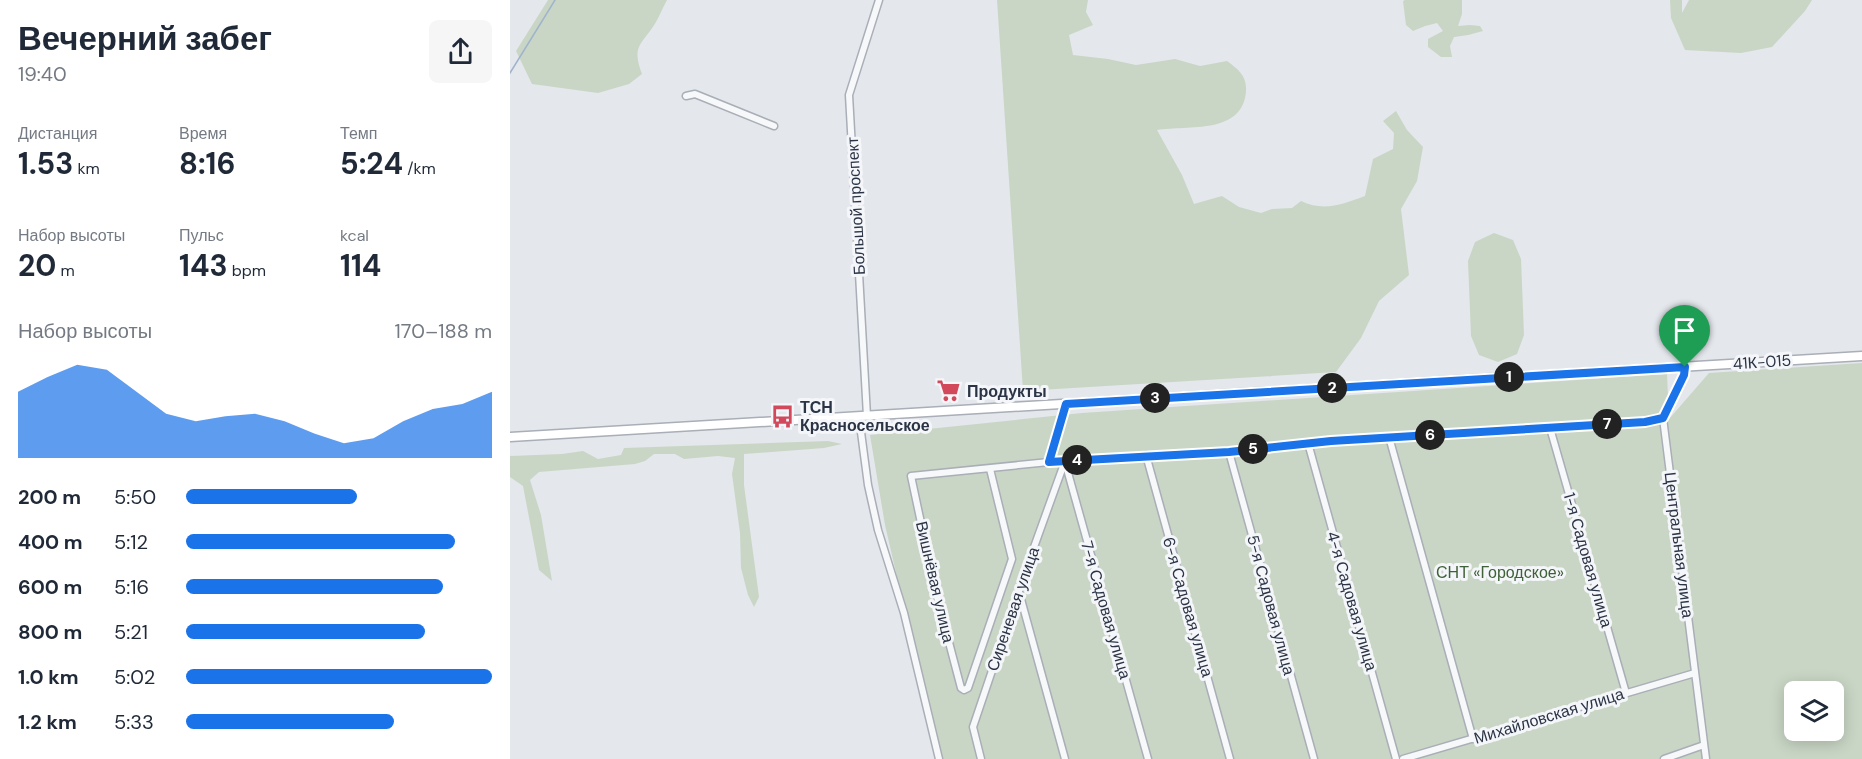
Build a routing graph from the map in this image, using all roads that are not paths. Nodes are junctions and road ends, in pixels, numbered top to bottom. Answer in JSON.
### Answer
{"nodes":[{"id":1,"x":879,"y":0,"type":"edge"},
{"id":2,"x":686,"y":96,"type":"dead end"},
{"id":3,"x":774,"y":126,"type":"dead end"},
{"id":4,"x":1862,"y":356,"type":"edge"},
{"id":5,"x":1685,"y":367,"type":"junction"},
{"id":6,"x":1066,"y":404,"type":"junction"},
{"id":7,"x":863,"y":416,"type":"junction"},
{"id":8,"x":1663,"y":418,"type":"junction"},
{"id":9,"x":1550,"y":428,"type":"junction"},
{"id":10,"x":510,"y":437,"type":"edge"},
{"id":11,"x":1389,"y":437,"type":"junction"},
{"id":12,"x":1308,"y":443,"type":"junction"},
{"id":13,"x":1229,"y":452,"type":"junction"},
{"id":14,"x":1146,"y":455,"type":"junction"},
{"id":15,"x":1065,"y":461,"type":"junction"},
{"id":16,"x":1049,"y":462,"type":"junction"},
{"id":17,"x":990,"y":469,"type":"junction"},
{"id":18,"x":1019,"y":592,"type":"junction"},
{"id":19,"x":1695,"y":673,"type":"junction"},
{"id":20,"x":1626,"y":693,"type":"junction"},
{"id":21,"x":1473,"y":739,"type":"junction"},
{"id":22,"x":1704,"y":745,"type":"junction"},
{"id":23,"x":939,"y":759,"type":"edge"},
{"id":24,"x":981,"y":759,"type":"edge"},
{"id":25,"x":1065,"y":759,"type":"edge"},
{"id":26,"x":1148,"y":759,"type":"edge"},
{"id":27,"x":1230,"y":759,"type":"edge"},
{"id":28,"x":1314,"y":759,"type":"edge"},
{"id":29,"x":1396,"y":759,"type":"edge"},
{"id":30,"x":1403,"y":759,"type":"edge"},
{"id":31,"x":1664,"y":759,"type":"edge"},
{"id":32,"x":1706,"y":759,"type":"edge"}],
"edges":[{"from":1,"to":7,"type":"street","name":"Большой проспект"},
{"from":2,"to":3,"type":"street"},
{"from":4,"to":5,"type":"main road","name":"41К-015"},
{"from":5,"to":6,"type":"main road","name":"41К-015"},
{"from":5,"to":8,"type":"street"},
{"from":6,"to":7,"type":"main road","name":"41К-015"},
{"from":6,"to":16,"type":"street"},
{"from":7,"to":10,"type":"main road","name":"41К-015"},
{"from":7,"to":23,"type":"street","name":"Большой проспект"},
{"from":8,"to":9,"type":"street"},
{"from":8,"to":19,"type":"street","name":"Центральная улица"},
{"from":9,"to":11,"type":"street"},
{"from":9,"to":20,"type":"street","name":"1-я Садовая улица"},
{"from":11,"to":12,"type":"street"},
{"from":11,"to":21,"type":"street"},
{"from":12,"to":13,"type":"street"},
{"from":12,"to":29,"type":"street","name":"4-я Садовая улица"},
{"from":13,"to":14,"type":"street"},
{"from":13,"to":28,"type":"street","name":"5-я Садовая улица"},
{"from":14,"to":15,"type":"street"},
{"from":14,"to":27,"type":"street","name":"6-я Садовая улица"},
{"from":15,"to":16,"type":"street"},
{"from":15,"to":18,"type":"street","name":"Сиреневая улица"},
{"from":15,"to":26,"type":"street","name":"7-я Садовая улица"},
{"from":16,"to":17,"type":"street"},
{"from":17,"to":17,"type":"street","name":"Вишнёвая улица"},
{"from":18,"to":24,"type":"street","name":"Сиреневая улица"},
{"from":18,"to":25,"type":"street"},
{"from":19,"to":20,"type":"street","name":"Михайловская улица"},
{"from":19,"to":22,"type":"street","name":"Центральная улица"},
{"from":20,"to":21,"type":"street","name":"Михайловская улица"},
{"from":21,"to":30,"type":"street","name":"Михайловская улица"},
{"from":22,"to":31,"type":"street"},
{"from":22,"to":32,"type":"street","name":"Центральная улица"}]}
